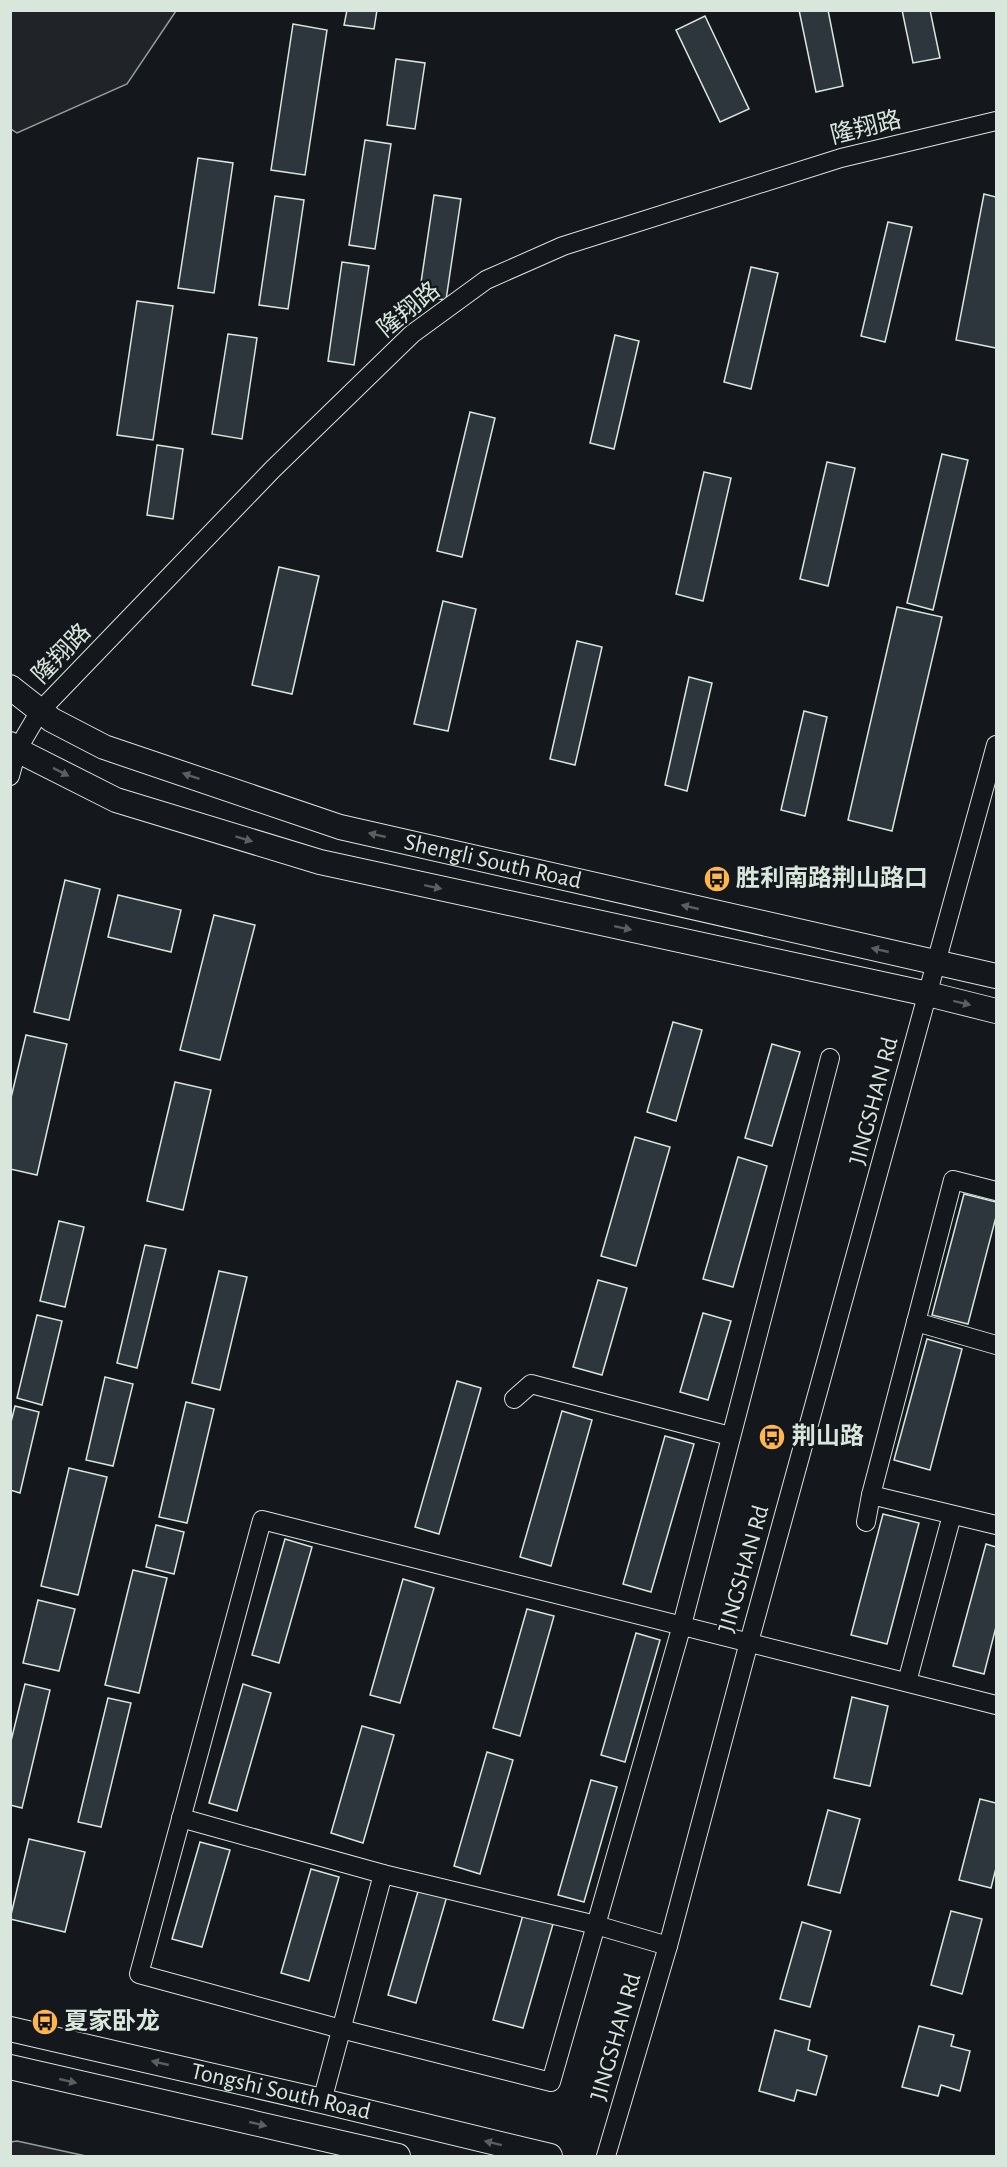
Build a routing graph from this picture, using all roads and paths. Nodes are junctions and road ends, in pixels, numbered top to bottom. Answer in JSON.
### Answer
{"nodes":[{"id":1,"x":996,"y":122,"type":"edge"},
{"id":2,"x":10,"y":687,"type":"edge"},
{"id":3,"x":40,"y":711,"type":"junction"},
{"id":4,"x":996,"y":745,"type":"edge"},
{"id":5,"x":14,"y":747,"type":"edge"},
{"id":6,"x":10,"y":777,"type":"edge"},
{"id":7,"x":937,"y":963,"type":"junction"},
{"id":8,"x":996,"y":976,"type":"edge"},
{"id":9,"x":928,"y":994,"type":"junction"},
{"id":10,"x":996,"y":1011,"type":"edge"},
{"id":11,"x":830,"y":1058,"type":"dead end"},
{"id":12,"x":996,"y":1191,"type":"edge"},
{"id":13,"x":916,"y":1322,"type":"junction"},
{"id":14,"x":996,"y":1345,"type":"edge"},
{"id":15,"x":514,"y":1399,"type":"dead end"},
{"id":16,"x":730,"y":1436,"type":"junction"},
{"id":17,"x":871,"y":1495,"type":"junction"},
{"id":18,"x":952,"y":1515,"type":"junction"},
{"id":19,"x":866,"y":1522,"type":"dead end"},
{"id":20,"x":996,"y":1525,"type":"edge"},
{"id":21,"x":682,"y":1625,"type":"junction"},
{"id":22,"x":748,"y":1642,"type":"junction"},
{"id":23,"x":907,"y":1682,"type":"junction"},
{"id":24,"x":996,"y":1705,"type":"edge"},
{"id":25,"x":181,"y":1818,"type":"junction"},
{"id":26,"x":383,"y":1874,"type":"junction"},
{"id":27,"x":596,"y":1925,"type":"junction"},
{"id":28,"x":668,"y":1946,"type":"junction"},
{"id":29,"x":10,"y":2029,"type":"edge"},
{"id":30,"x":341,"y":2029,"type":"junction"},
{"id":31,"x":10,"y":2067,"type":"edge"},
{"id":32,"x":322,"y":2101,"type":"junction"},
{"id":33,"x":398,"y":2157,"type":"edge"},
{"id":34,"x":550,"y":2157,"type":"edge"},
{"id":35,"x":606,"y":2157,"type":"edge"}],
"edges":[{"from":1,"to":3,"type":"street","name":"隆翔路"},
{"from":2,"to":3,"type":"main road","name":"Shengli South Road"},
{"from":3,"to":5,"type":"street","name":"隆翔路"},
{"from":7,"to":3,"type":"main road","name":"Shengli South Road","one_way":true},
{"from":4,"to":7,"type":"street"},
{"from":5,"to":6,"type":"street","name":"隆翔路"},
{"from":5,"to":9,"type":"main road","name":"Shengli South Road","one_way":true},
{"from":7,"to":8,"type":"main road","name":"Shengli South Road"},
{"from":7,"to":9,"type":"street"},
{"from":9,"to":10,"type":"main road","name":"Shengli South Road","one_way":true},
{"from":9,"to":22,"type":"street","name":"JINGSHAN Rd"},
{"from":11,"to":16,"type":"street"},
{"from":12,"to":13,"type":"street"},
{"from":13,"to":14,"type":"street"},
{"from":13,"to":17,"type":"street"},
{"from":15,"to":16,"type":"street"},
{"from":16,"to":21,"type":"street"},
{"from":17,"to":18,"type":"street"},
{"from":17,"to":19,"type":"street"},
{"from":18,"to":20,"type":"street"},
{"from":18,"to":23,"type":"street"},
{"from":21,"to":22,"type":"street"},
{"from":21,"to":25,"type":"street"},
{"from":21,"to":27,"type":"street"},
{"from":22,"to":23,"type":"street"},
{"from":22,"to":28,"type":"street","name":"JINGSHAN Rd"},
{"from":23,"to":24,"type":"street"},
{"from":25,"to":26,"type":"street"},
{"from":25,"to":30,"type":"street"},
{"from":26,"to":27,"type":"street"},
{"from":26,"to":30,"type":"street"},
{"from":27,"to":28,"type":"street"},
{"from":27,"to":30,"type":"street"},
{"from":28,"to":35,"type":"street","name":"JINGSHAN Rd"},
{"from":32,"to":29,"type":"main road","name":"Tongshi South Road","one_way":true},
{"from":30,"to":32,"type":"street"},
{"from":31,"to":33,"type":"main road","name":"Tongshi South Road","one_way":true},
{"from":34,"to":32,"type":"main road","name":"Tongshi South Road","one_way":true}]}
